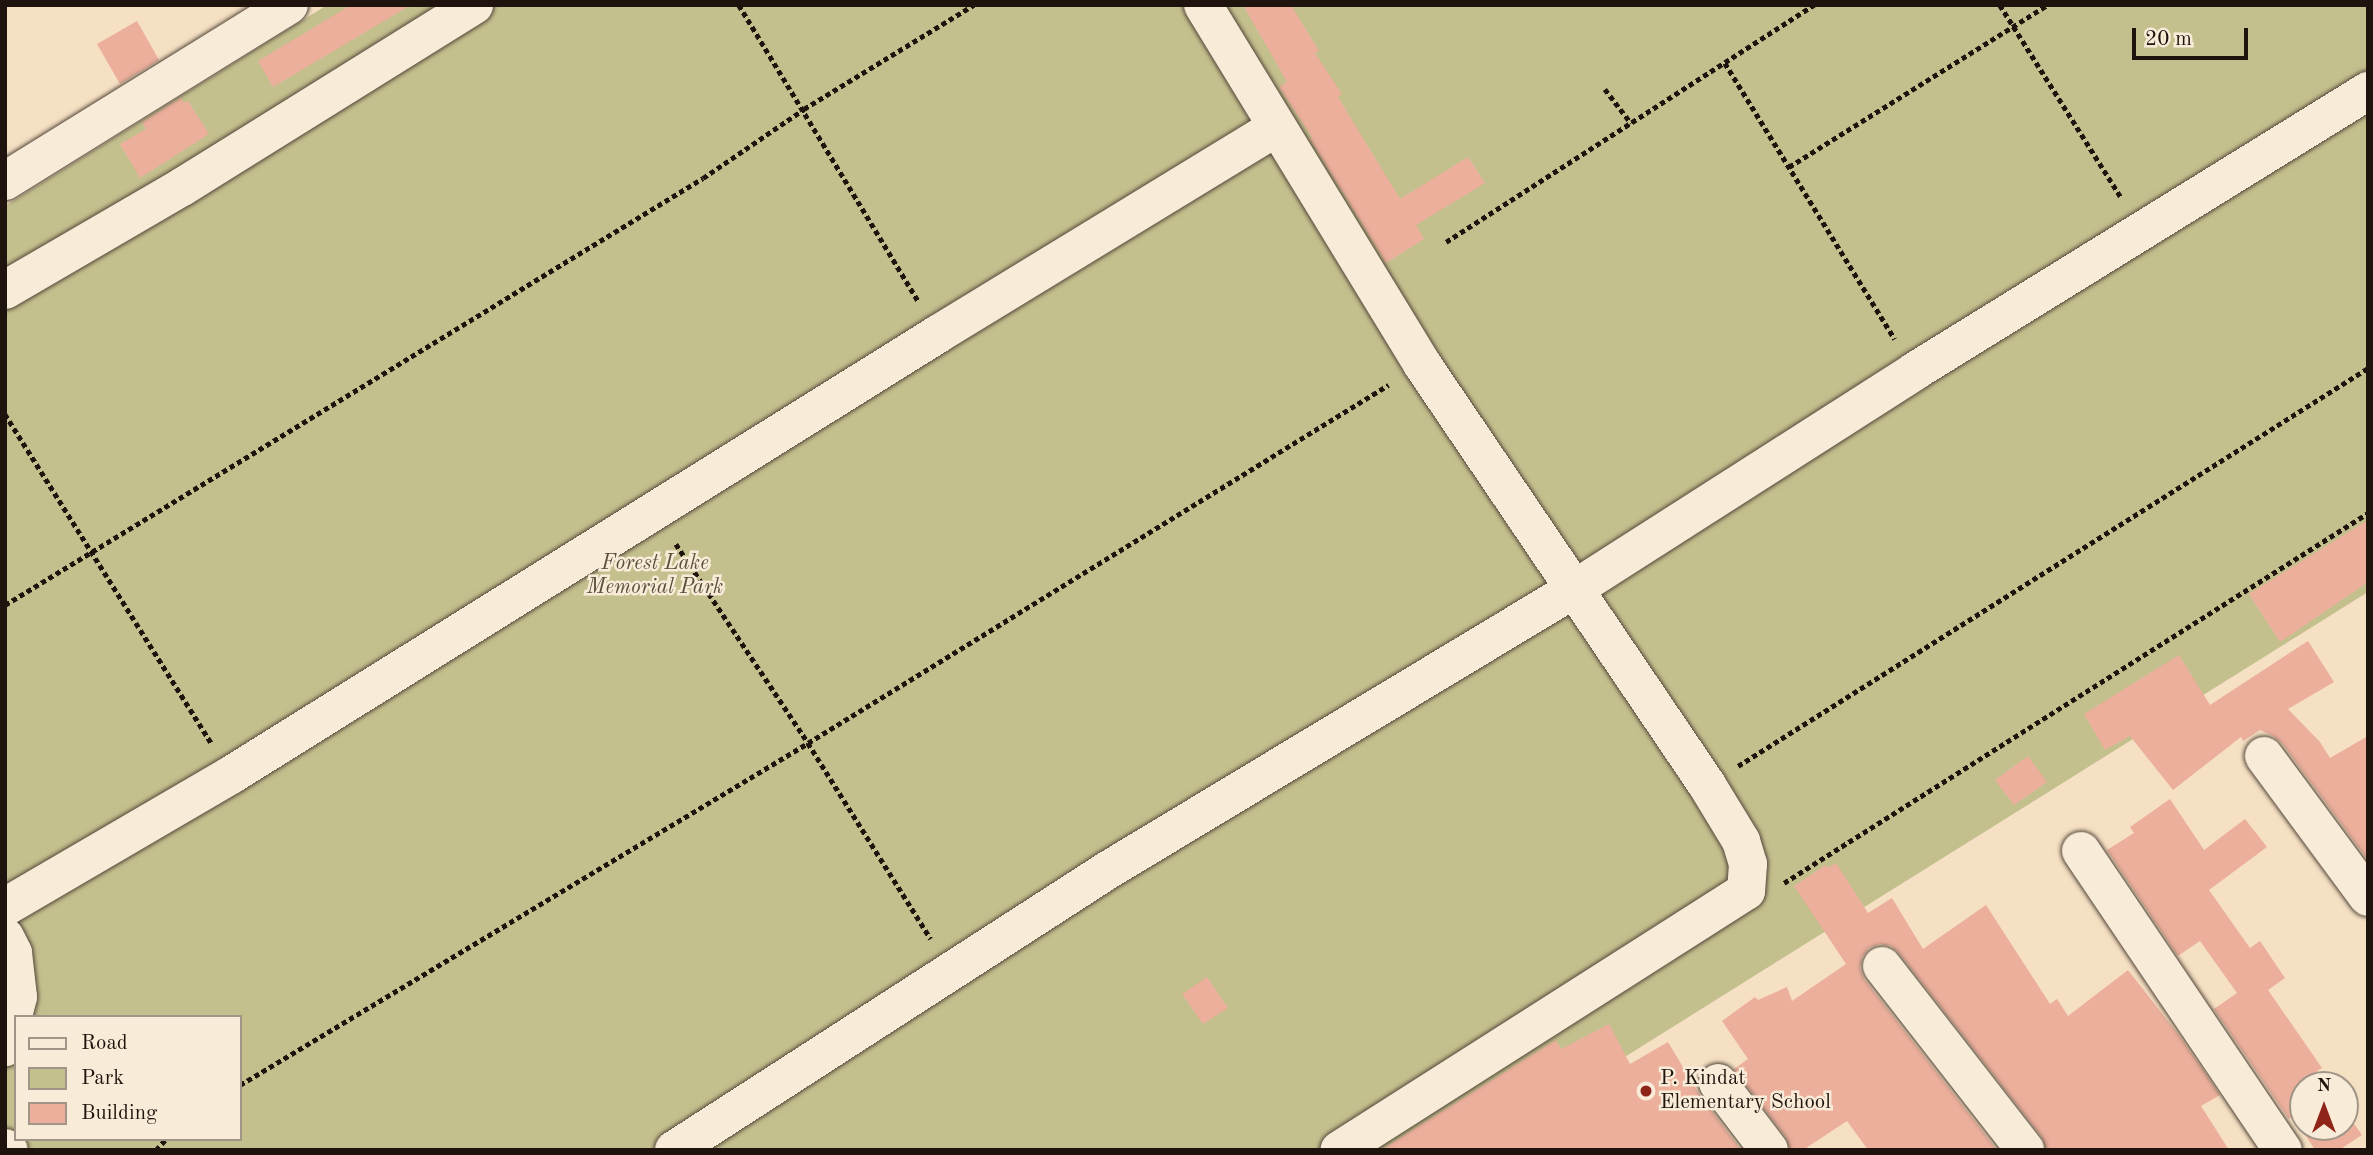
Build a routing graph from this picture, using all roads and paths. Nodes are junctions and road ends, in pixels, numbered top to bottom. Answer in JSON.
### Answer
{"nodes":[{"id":1,"x":289,"y":5,"type":"edge"},
{"id":2,"x":474,"y":5,"type":"edge"},
{"id":3,"x":739,"y":5,"type":"edge"},
{"id":4,"x":974,"y":5,"type":"edge"},
{"id":5,"x":1203,"y":5,"type":"edge"},
{"id":6,"x":1814,"y":5,"type":"edge"},
{"id":7,"x":2000,"y":5,"type":"edge"},
{"id":8,"x":2047,"y":5,"type":"edge"},
{"id":9,"x":2013,"y":26,"type":"junction"},
{"id":10,"x":1725,"y":63,"type":"junction"},
{"id":11,"x":1605,"y":89,"type":"dead end"},
{"id":12,"x":2368,"y":91,"type":"edge"},
{"id":13,"x":804,"y":109,"type":"junction"},
{"id":14,"x":1631,"y":123,"type":"junction"},
{"id":15,"x":1276,"y":128,"type":"junction"},
{"id":16,"x":1789,"y":167,"type":"junction"},
{"id":17,"x":5,"y":181,"type":"edge"},
{"id":18,"x":2141,"y":230,"type":"junction"},
{"id":19,"x":1446,"y":242,"type":"dead end"},
{"id":20,"x":5,"y":290,"type":"edge"},
{"id":21,"x":938,"y":334,"type":"junction"},
{"id":22,"x":1422,"y":364,"type":"junction"},
{"id":23,"x":2368,"y":368,"type":"edge"},
{"id":24,"x":1915,"y":371,"type":"junction"},
{"id":25,"x":5,"y":415,"type":"edge"},
{"id":26,"x":654,"y":511,"type":"junction"},
{"id":27,"x":2368,"y":513,"type":"edge"},
{"id":28,"x":89,"y":553,"type":"junction"},
{"id":29,"x":1576,"y":588,"type":"junction"},
{"id":30,"x":5,"y":605,"type":"edge"},
{"id":31,"x":808,"y":743,"type":"junction"},
{"id":32,"x":2264,"y":757,"type":"dead end"},
{"id":33,"x":231,"y":775,"type":"junction"},
{"id":34,"x":1707,"y":785,"type":"junction"},
{"id":35,"x":2081,"y":851,"type":"dead end"},
{"id":36,"x":1746,"y":891,"type":"junction"},
{"id":37,"x":2368,"y":897,"type":"edge"},
{"id":38,"x":5,"y":906,"type":"edge"},
{"id":39,"x":5,"y":937,"type":"edge"},
{"id":40,"x":1882,"y":966,"type":"dead end"},
{"id":41,"x":951,"y":971,"type":"junction"},
{"id":42,"x":5,"y":1047,"type":"edge"},
{"id":43,"x":1718,"y":1083,"type":"dead end"},
{"id":44,"x":242,"y":1084,"type":"edge"},
{"id":45,"x":697,"y":1144,"type":"edge"},
{"id":46,"x":1340,"y":1150,"type":"edge"},
{"id":47,"x":1769,"y":1150,"type":"edge"},
{"id":48,"x":2025,"y":1150,"type":"edge"},
{"id":49,"x":2283,"y":1150,"type":"edge"}],
"edges":[{"from":1,"to":17,"type":"street"},
{"from":2,"to":20,"type":"street"},
{"from":3,"to":13,"type":"path"},
{"from":4,"to":13,"type":"path"},
{"from":5,"to":15,"type":"street"},
{"from":6,"to":10,"type":"path"},
{"from":7,"to":9,"type":"path"},
{"from":8,"to":9,"type":"path"},
{"from":9,"to":16,"type":"path"},
{"from":9,"to":18,"type":"path"},
{"from":10,"to":14,"type":"path"},
{"from":10,"to":16,"type":"path"},
{"from":11,"to":14,"type":"path"},
{"from":12,"to":18,"type":"street"},
{"from":13,"to":21,"type":"path"},
{"from":13,"to":28,"type":"path"},
{"from":14,"to":19,"type":"path"},
{"from":15,"to":21,"type":"street"},
{"from":15,"to":22,"type":"street"},
{"from":16,"to":24,"type":"path"},
{"from":18,"to":24,"type":"street"},
{"from":21,"to":26,"type":"street"},
{"from":22,"to":29,"type":"street"},
{"from":22,"to":31,"type":"path"},
{"from":23,"to":34,"type":"path"},
{"from":24,"to":29,"type":"street"},
{"from":25,"to":28,"type":"path"},
{"from":26,"to":31,"type":"path"},
{"from":26,"to":33,"type":"street"},
{"from":27,"to":36,"type":"path"},
{"from":28,"to":30,"type":"path"},
{"from":28,"to":33,"type":"path"},
{"from":29,"to":34,"type":"street"},
{"from":29,"to":41,"type":"street"},
{"from":31,"to":41,"type":"path"},
{"from":31,"to":44,"type":"path"},
{"from":32,"to":37,"type":"street"},
{"from":33,"to":38,"type":"street"},
{"from":34,"to":36,"type":"street"},
{"from":35,"to":49,"type":"street"},
{"from":36,"to":46,"type":"street"},
{"from":39,"to":42,"type":"street"},
{"from":40,"to":48,"type":"street"},
{"from":41,"to":45,"type":"street"},
{"from":43,"to":47,"type":"street"}]}
